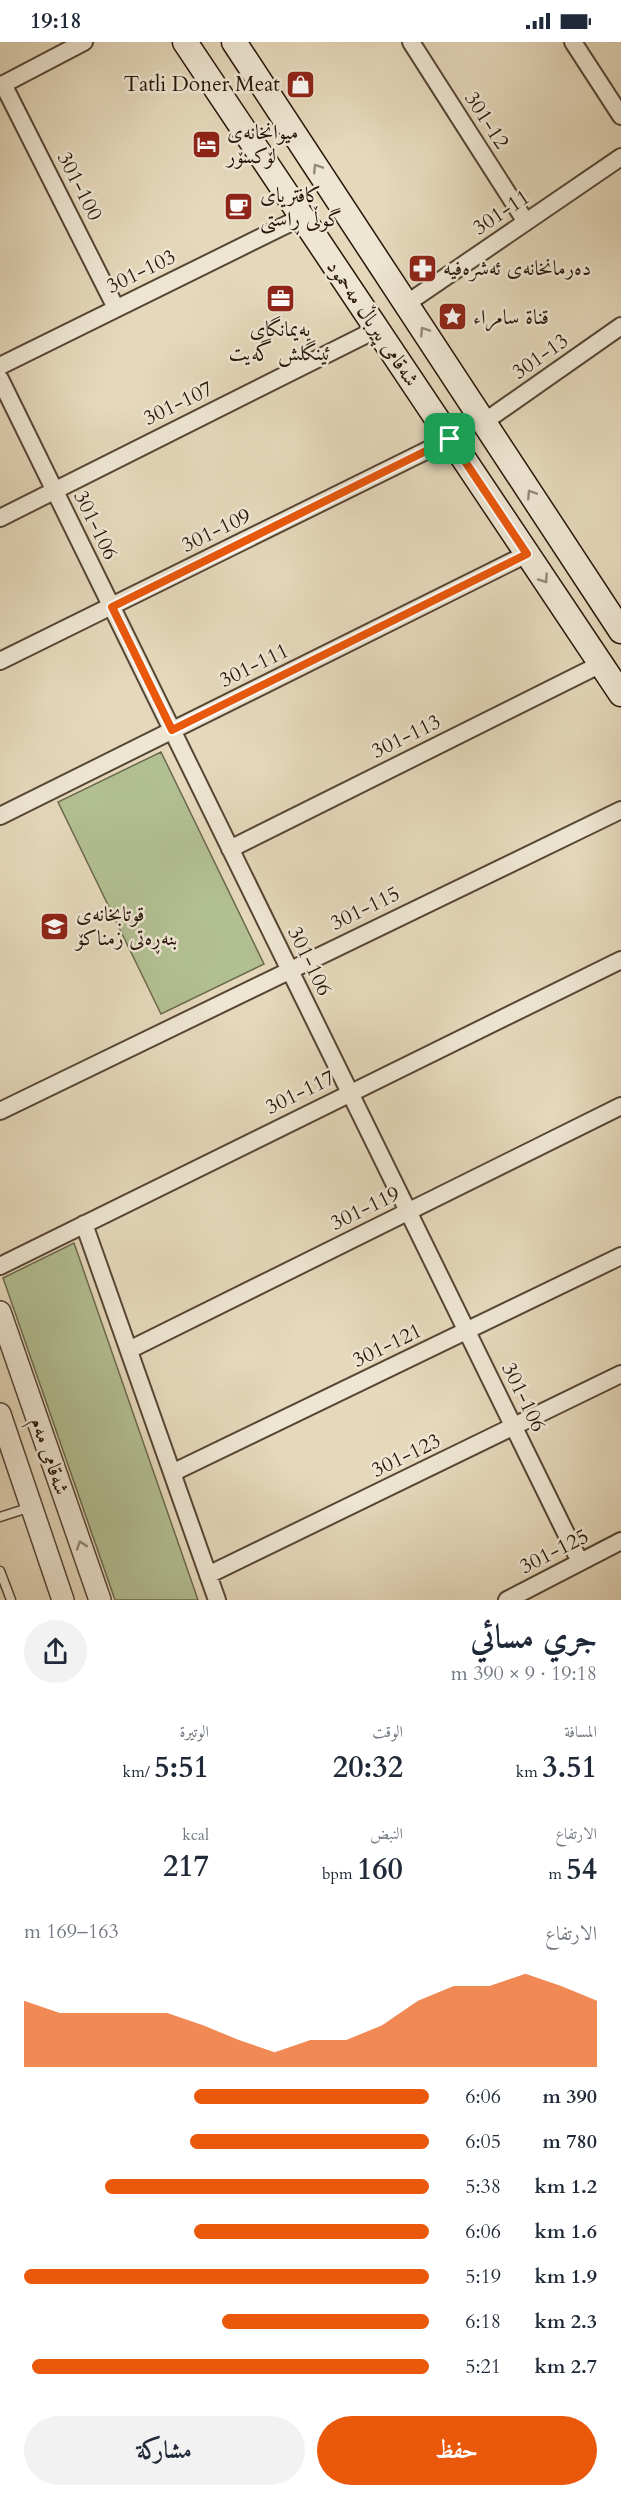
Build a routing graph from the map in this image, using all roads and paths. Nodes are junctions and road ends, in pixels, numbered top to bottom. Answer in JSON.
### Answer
{"nodes":[{"id":1,"x":84,"y":42,"type":"edge"},
{"id":2,"x":185,"y":42,"type":"edge"},
{"id":3,"x":234,"y":42,"type":"edge"},
{"id":4,"x":411,"y":42,"type":"edge"},
{"id":5,"x":573,"y":42,"type":"edge"},
{"id":6,"x":2,"y":85,"type":"edge"},
{"id":7,"x":621,"y":116,"type":"edge"},
{"id":8,"x":621,"y":157,"type":"edge"},
{"id":9,"x":302,"y":217,"type":"junction"},
{"id":10,"x":526,"y":222,"type":"junction"},
{"id":11,"x":406,"y":304,"type":"junction"},
{"id":12,"x":116,"y":308,"type":"junction"},
{"id":13,"x":621,"y":326,"type":"edge"},
{"id":14,"x":377,"y":329,"type":"junction"},
{"id":15,"x":0,"y":366,"type":"edge"},
{"id":16,"x":0,"y":380,"type":"edge"},
{"id":17,"x":484,"y":422,"type":"junction"},
{"id":18,"x":450,"y":439,"type":"junction"},
{"id":19,"x":54,"y":489,"type":"junction"},
{"id":20,"x":0,"y":518,"type":"edge"},
{"id":21,"x":527,"y":554,"type":"junction"},
{"id":22,"x":112,"y":607,"type":"junction"},
{"id":23,"x":621,"y":631,"type":"edge"},
{"id":24,"x":0,"y":661,"type":"edge"},
{"id":25,"x":601,"y":664,"type":"junction"},
{"id":26,"x":621,"y":694,"type":"edge"},
{"id":27,"x":172,"y":730,"type":"junction"},
{"id":28,"x":621,"y":810,"type":"edge"},
{"id":29,"x":0,"y":816,"type":"edge"},
{"id":30,"x":230,"y":849,"type":"junction"},
{"id":31,"x":621,"y":960,"type":"edge"},
{"id":32,"x":290,"y":970,"type":"junction"},
{"id":33,"x":350,"y":1093,"type":"junction"},
{"id":34,"x":621,"y":1106,"type":"edge"},
{"id":35,"x":0,"y":1111,"type":"edge"},
{"id":36,"x":408,"y":1212,"type":"junction"},
{"id":37,"x":84,"y":1224,"type":"junction"},
{"id":38,"x":621,"y":1256,"type":"edge"},
{"id":39,"x":0,"y":1266,"type":"edge"},
{"id":40,"x":0,"y":1312,"type":"edge"},
{"id":41,"x":467,"y":1332,"type":"junction"},
{"id":42,"x":129,"y":1350,"type":"junction"},
{"id":43,"x":621,"y":1374,"type":"edge"},
{"id":44,"x":34,"y":1409,"type":"junction"},
{"id":45,"x":1,"y":1418,"type":"edge"},
{"id":46,"x":514,"y":1428,"type":"junction"},
{"id":47,"x":172,"y":1473,"type":"junction"},
{"id":48,"x":32,"y":1507,"type":"junction"},
{"id":49,"x":0,"y":1517,"type":"edge"},
{"id":50,"x":621,"y":1541,"type":"edge"},
{"id":51,"x":580,"y":1562,"type":"junction"},
{"id":52,"x":0,"y":1571,"type":"edge"},
{"id":53,"x":208,"y":1575,"type":"junction"},
{"id":54,"x":11,"y":1600,"type":"edge"},
{"id":55,"x":63,"y":1600,"type":"edge"},
{"id":56,"x":100,"y":1600,"type":"edge"},
{"id":57,"x":217,"y":1600,"type":"edge"},
{"id":58,"x":507,"y":1600,"type":"edge"}],
"edges":[{"from":1,"to":6,"type":"street"},
{"from":2,"to":9,"type":"main road","name":"شەقامی پیرباڵ مەحمود"},
{"from":11,"to":3,"type":"main road","name":"شەقامی پیرباڵ مەحمود","one_way":true},
{"from":4,"to":10,"type":"street","name":"301-12"},
{"from":5,"to":7,"type":"street"},
{"from":6,"to":12,"type":"street","name":"301-100"},
{"from":8,"to":10,"type":"street","name":"301-11"},
{"from":9,"to":12,"type":"street","name":"301-103"},
{"from":9,"to":14,"type":"main road","name":"شەقامی پیرباڵ مەحمود"},
{"from":10,"to":11,"type":"street","name":"301-11"},
{"from":17,"to":11,"type":"main road","name":"شەقامی پیرباڵ مەحمود","one_way":true},
{"from":12,"to":15,"type":"street","name":"301-103"},
{"from":13,"to":17,"type":"street","name":"301-13"},
{"from":14,"to":18,"type":"main road","name":"شەقامی پیرباڵ مەحمود"},
{"from":14,"to":19,"type":"street","name":"301-107"},
{"from":16,"to":19,"type":"street","name":"301-106"},
{"from":23,"to":17,"type":"main road","name":"شەقامی پیرباڵ مەحمود","one_way":true},
{"from":18,"to":21,"type":"main road","name":"شەقامی پیرباڵ مەحمود"},
{"from":18,"to":22,"type":"street","name":"301-109"},
{"from":19,"to":20,"type":"street","name":"301-107"},
{"from":19,"to":22,"type":"street","name":"301-106"},
{"from":21,"to":25,"type":"main road","name":"شەقامی پیرباڵ مەحمود","one_way":true},
{"from":21,"to":27,"type":"street","name":"301-111"},
{"from":22,"to":24,"type":"street","name":"301-109"},
{"from":22,"to":27,"type":"street","name":"301-106"},
{"from":25,"to":26,"type":"main road","name":"شەقامی پیرباڵ مەحمود"},
{"from":25,"to":30,"type":"street","name":"301-113"},
{"from":27,"to":29,"type":"street","name":"301-111"},
{"from":27,"to":30,"type":"street","name":"301-106"},
{"from":28,"to":32,"type":"street","name":"301-115"},
{"from":30,"to":32,"type":"street","name":"301-106"},
{"from":31,"to":33,"type":"street","name":"301-117"},
{"from":32,"to":33,"type":"street","name":"301-106"},
{"from":32,"to":35,"type":"street","name":"301-115"},
{"from":33,"to":36,"type":"street","name":"301-106"},
{"from":33,"to":37,"type":"street","name":"301-117"},
{"from":34,"to":36,"type":"street","name":"301-119"},
{"from":36,"to":41,"type":"street","name":"301-106"},
{"from":36,"to":42,"type":"street","name":"301-119"},
{"from":37,"to":39,"type":"street","name":"301-117"},
{"from":37,"to":42,"type":"street"},
{"from":38,"to":41,"type":"street","name":"301-121"},
{"from":40,"to":44,"type":"street","name":"شەقامی مەم"},
{"from":41,"to":46,"type":"street","name":"301-106"},
{"from":41,"to":47,"type":"street","name":"301-121"},
{"from":42,"to":47,"type":"street"},
{"from":43,"to":46,"type":"street","name":"301-123"},
{"from":44,"to":45,"type":"street"},
{"from":56,"to":44,"type":"street","name":"شەقامی مەم","one_way":true},
{"from":45,"to":48,"type":"street","name":"شەقامی مەم"},
{"from":46,"to":51,"type":"street","name":"301-106"},
{"from":46,"to":53,"type":"street","name":"301-123"},
{"from":47,"to":53,"type":"street"},
{"from":48,"to":49,"type":"lane"},
{"from":48,"to":55,"type":"street","name":"شەقامی مەم"},
{"from":50,"to":51,"type":"street","name":"301-125"},
{"from":51,"to":58,"type":"street","name":"301-125"},
{"from":52,"to":54,"type":"lane"},
{"from":53,"to":57,"type":"street"}]}
